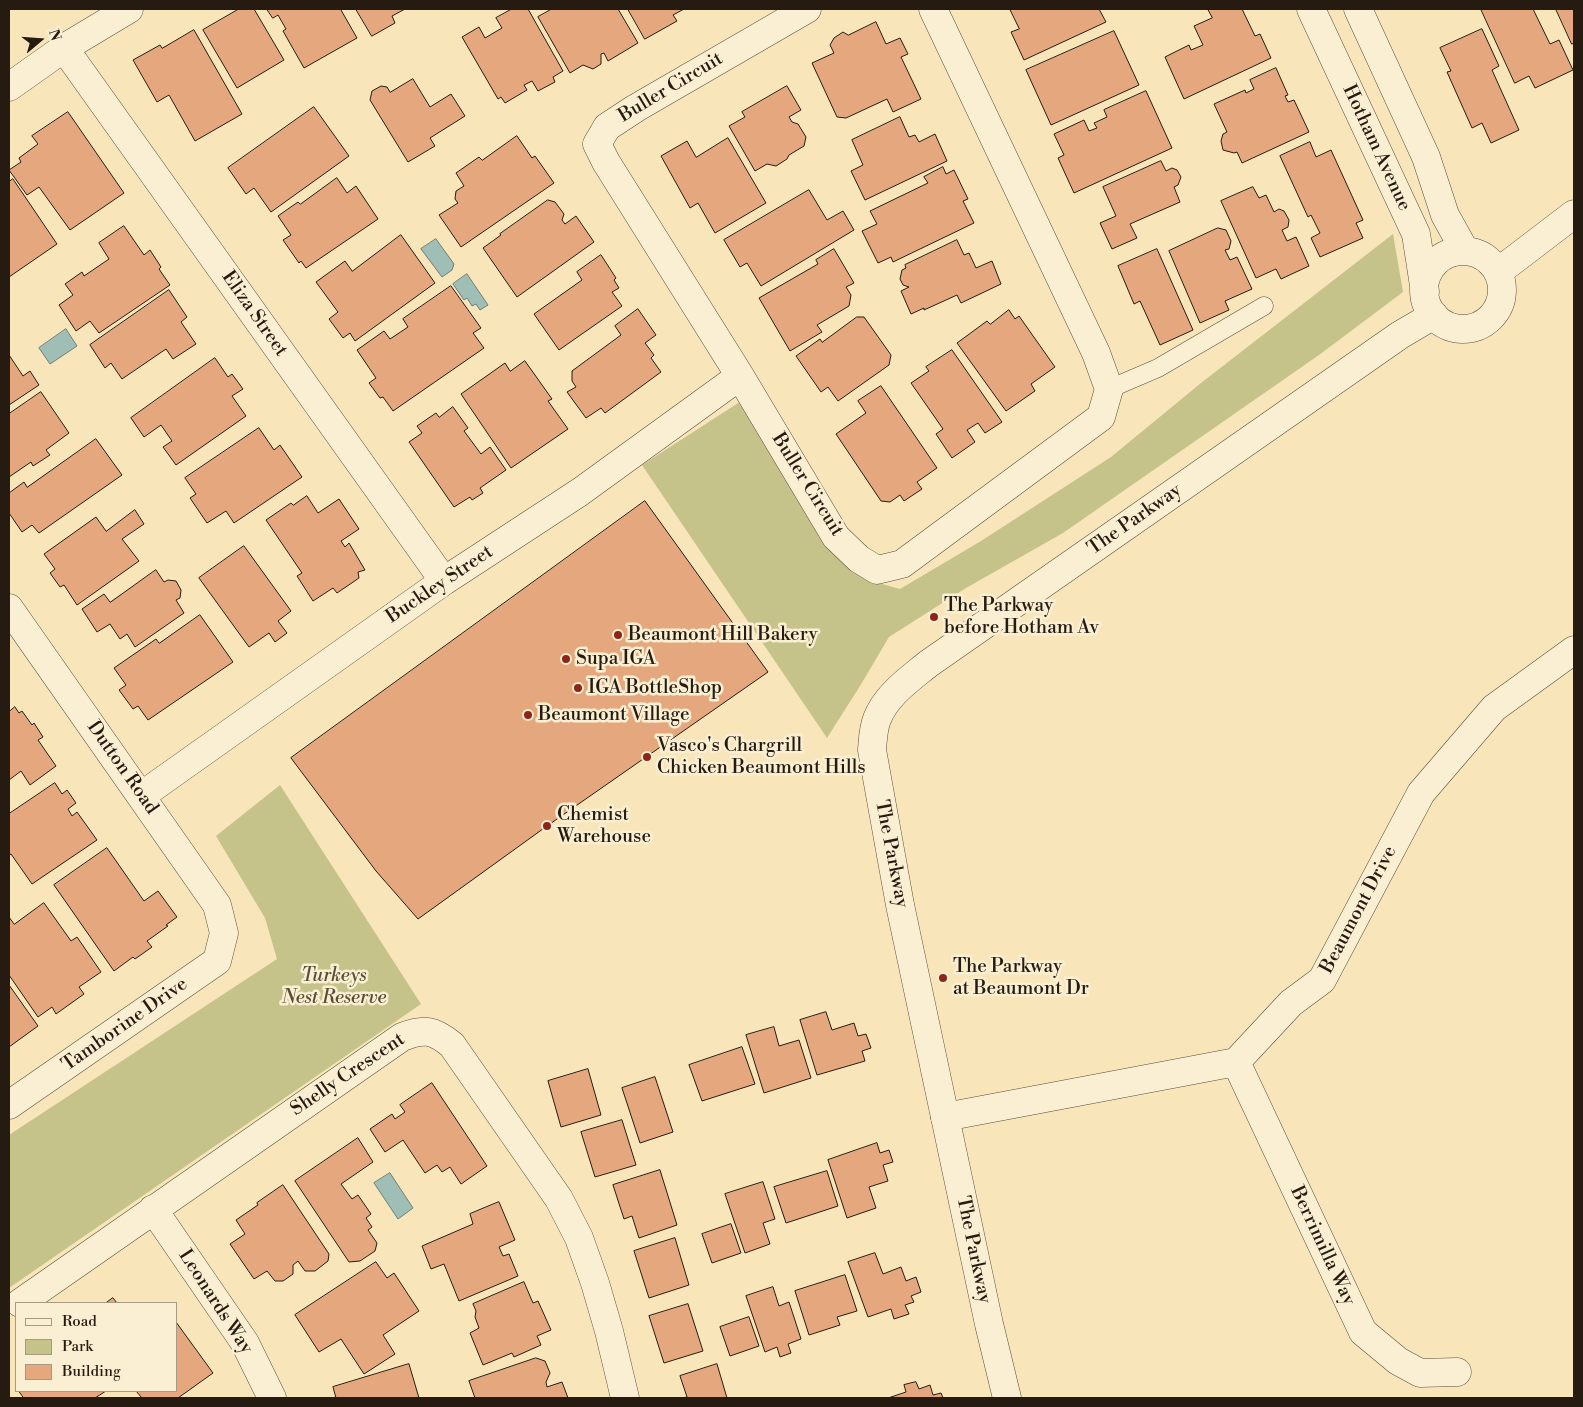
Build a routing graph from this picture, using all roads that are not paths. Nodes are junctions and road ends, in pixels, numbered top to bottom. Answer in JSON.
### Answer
{"nodes":[{"id":1,"x":129,"y":9,"type":"edge"},
{"id":2,"x":807,"y":9,"type":"edge"},
{"id":3,"x":934,"y":9,"type":"edge"},
{"id":4,"x":1311,"y":9,"type":"edge"},
{"id":5,"x":1358,"y":9,"type":"edge"},
{"id":6,"x":64,"y":48,"type":"junction"},
{"id":7,"x":9,"y":87,"type":"edge"},
{"id":8,"x":1574,"y":214,"type":"edge"},
{"id":9,"x":1465,"y":251,"type":"junction"},
{"id":10,"x":1498,"y":272,"type":"junction"},
{"id":11,"x":1429,"y":304,"type":"junction"},
{"id":12,"x":1264,"y":306,"type":"dead end"},
{"id":13,"x":740,"y":376,"type":"junction"},
{"id":14,"x":1110,"y":389,"type":"junction"},
{"id":15,"x":444,"y":581,"type":"junction"},
{"id":16,"x":9,"y":608,"type":"edge"},
{"id":17,"x":1574,"y":650,"type":"edge"},
{"id":18,"x":141,"y":796,"type":"junction"},
{"id":19,"x":224,"y":933,"type":"joint"},
{"id":20,"x":1236,"y":1062,"type":"junction"},
{"id":21,"x":9,"y":1106,"type":"edge"},
{"id":22,"x":945,"y":1117,"type":"junction"},
{"id":23,"x":154,"y":1209,"type":"junction"},
{"id":24,"x":21,"y":1302,"type":"edge"},
{"id":25,"x":1457,"y":1372,"type":"dead end"},
{"id":26,"x":272,"y":1398,"type":"edge"},
{"id":27,"x":625,"y":1398,"type":"edge"},
{"id":28,"x":1007,"y":1398,"type":"edge"}],
"edges":[{"from":1,"to":6,"type":"street"},
{"from":2,"to":13,"type":"street","name":"Buller Circuit"},
{"from":3,"to":14,"type":"street"},
{"from":4,"to":11,"type":"street","name":"Hotham Avenue"},
{"from":5,"to":9,"type":"street","name":"Hotham Avenue"},
{"from":6,"to":7,"type":"street"},
{"from":6,"to":15,"type":"street","name":"Eliza Street"},
{"from":8,"to":10,"type":"street"},
{"from":9,"to":10,"type":"street"},
{"from":9,"to":11,"type":"street"},
{"from":10,"to":11,"type":"street"},
{"from":11,"to":22,"type":"street","name":"The Parkway"},
{"from":12,"to":14,"type":"lane"},
{"from":13,"to":14,"type":"street","name":"Buller Circuit"},
{"from":13,"to":15,"type":"street","name":"Buckley Street"},
{"from":15,"to":18,"type":"street","name":"Buckley Street"},
{"from":16,"to":18,"type":"street","name":"Dutton Road"},
{"from":17,"to":20,"type":"street","name":"Beaumont Drive"},
{"from":18,"to":19,"type":"street","name":"Dutton Road"},
{"from":19,"to":21,"type":"street","name":"Tamborine Drive"},
{"from":20,"to":22,"type":"street"},
{"from":20,"to":25,"type":"street","name":"Berrimilla Way"},
{"from":22,"to":28,"type":"street","name":"The Parkway"},
{"from":23,"to":24,"type":"street","name":"Shelly Crescent"},
{"from":23,"to":26,"type":"street","name":"Leonards Way"},
{"from":23,"to":27,"type":"street","name":"Shelly Crescent"}]}
